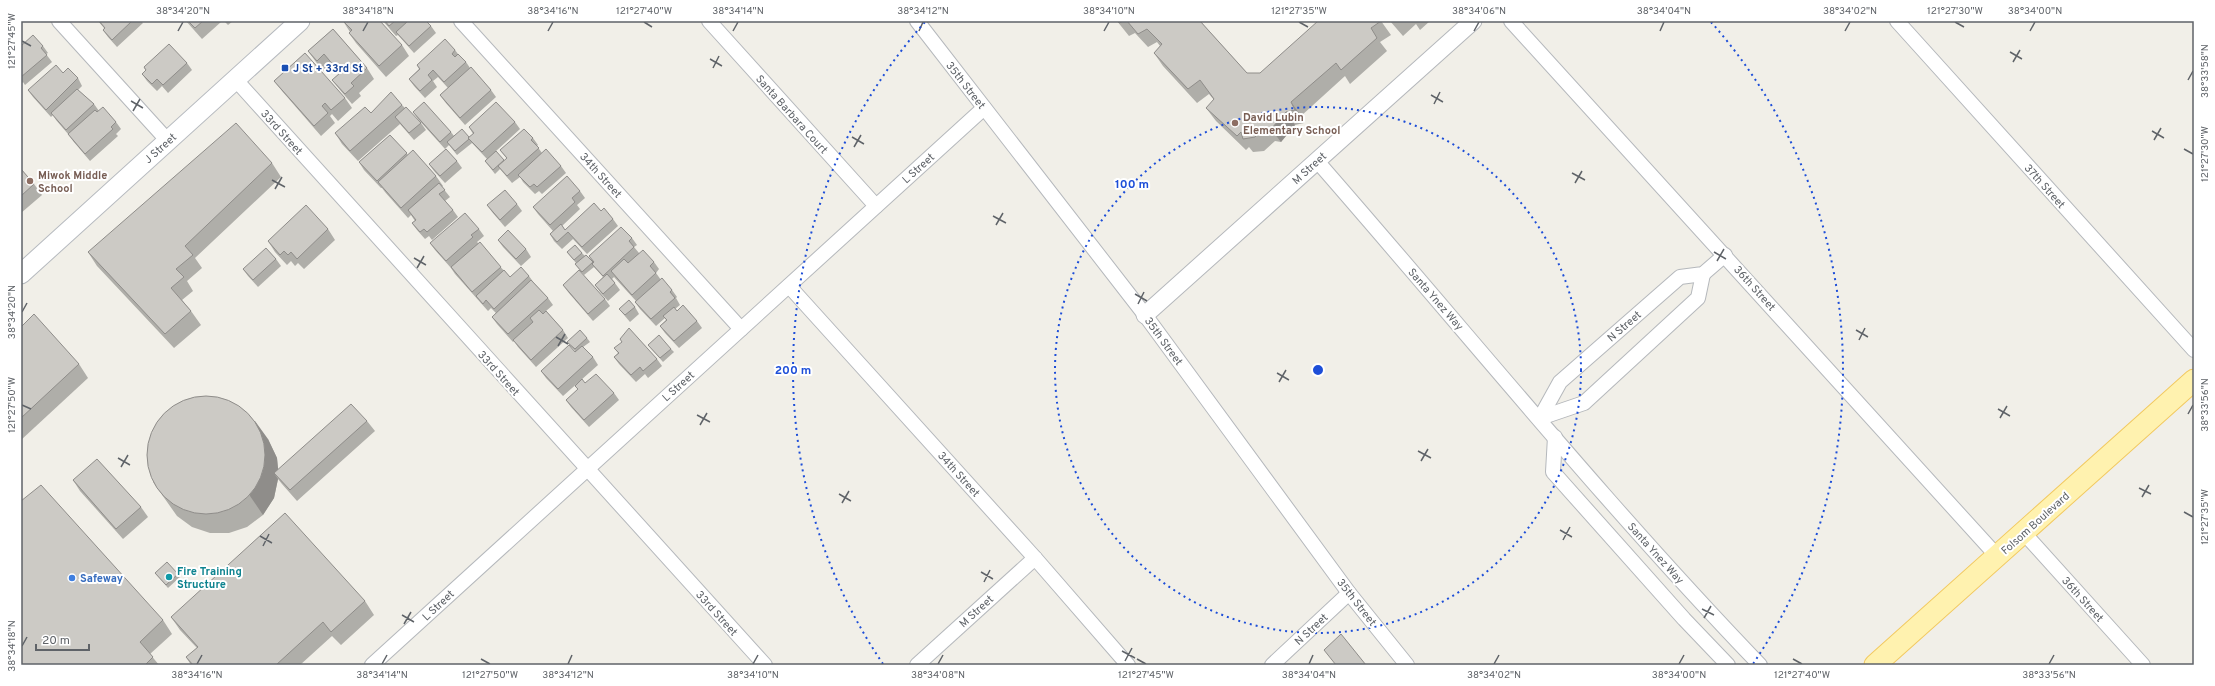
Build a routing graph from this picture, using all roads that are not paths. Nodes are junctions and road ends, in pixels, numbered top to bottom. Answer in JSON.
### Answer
{"nodes":[{"id":1,"x":59,"y":21,"type":"edge"},
{"id":2,"x":300,"y":21,"type":"edge"},
{"id":3,"x":461,"y":21,"type":"edge"},
{"id":4,"x":708,"y":21,"type":"edge"},
{"id":5,"x":917,"y":21,"type":"edge"},
{"id":6,"x":1473,"y":21,"type":"edge"},
{"id":7,"x":1511,"y":21,"type":"edge"},
{"id":8,"x":1897,"y":21,"type":"edge"},
{"id":9,"x":235,"y":79,"type":"junction"},
{"id":10,"x":984,"y":108,"type":"junction"},
{"id":11,"x":168,"y":141,"type":"junction"},
{"id":12,"x":1317,"y":161,"type":"junction"},
{"id":13,"x":876,"y":206,"type":"junction"},
{"id":14,"x":1725,"y":255,"type":"junction"},
{"id":15,"x":21,"y":274,"type":"edge"},
{"id":16,"x":1703,"y":274,"type":"junction"},
{"id":17,"x":789,"y":286,"type":"junction"},
{"id":18,"x":1145,"y":316,"type":"junction"},
{"id":19,"x":741,"y":329,"type":"junction"},
{"id":20,"x":2194,"y":350,"type":"edge"},
{"id":21,"x":2194,"y":380,"type":"edge"},
{"id":22,"x":1540,"y":418,"type":"junction"},
{"id":23,"x":1555,"y":437,"type":"junction"},
{"id":24,"x":586,"y":469,"type":"junction"},
{"id":25,"x":2024,"y":533,"type":"junction"},
{"id":26,"x":1997,"y":556,"type":"junction"},
{"id":27,"x":1035,"y":558,"type":"junction"},
{"id":28,"x":1349,"y":593,"type":"junction"},
{"id":29,"x":1701,"y":604,"type":"junction"},
{"id":30,"x":1684,"y":619,"type":"junction"},
{"id":31,"x":372,"y":665,"type":"edge"},
{"id":32,"x":765,"y":665,"type":"edge"},
{"id":33,"x":917,"y":665,"type":"edge"},
{"id":34,"x":1128,"y":665,"type":"edge"},
{"id":35,"x":1272,"y":665,"type":"edge"},
{"id":36,"x":1407,"y":665,"type":"edge"},
{"id":37,"x":1728,"y":665,"type":"edge"},
{"id":38,"x":1760,"y":665,"type":"edge"},
{"id":39,"x":1875,"y":665,"type":"edge"},
{"id":40,"x":2143,"y":665,"type":"edge"}],
"edges":[{"from":1,"to":11,"type":"street"},
{"from":2,"to":9,"type":"main road","name":"J Street"},
{"from":3,"to":19,"type":"street","name":"34th Street"},
{"from":4,"to":13,"type":"street","name":"Santa Barbara Court"},
{"from":5,"to":10,"type":"street","name":"35th Street"},
{"from":6,"to":12,"type":"street","name":"M Street"},
{"from":7,"to":14,"type":"street","name":"36th Street"},
{"from":8,"to":20,"type":"street","name":"37th Street"},
{"from":9,"to":11,"type":"main road","name":"J Street"},
{"from":9,"to":24,"type":"street","name":"33rd Street"},
{"from":10,"to":13,"type":"street","name":"L Street"},
{"from":10,"to":18,"type":"street","name":"35th Street"},
{"from":11,"to":15,"type":"main road","name":"J Street"},
{"from":12,"to":18,"type":"street","name":"M Street"},
{"from":12,"to":22,"type":"street","name":"Santa Ynez Way"},
{"from":13,"to":17,"type":"street","name":"L Street"},
{"from":14,"to":16,"type":"street"},
{"from":14,"to":26,"type":"street","name":"36th Street"},
{"from":16,"to":22,"type":"street","name":"N Street"},
{"from":16,"to":22,"type":"street"},
{"from":17,"to":19,"type":"street","name":"L Street"},
{"from":17,"to":27,"type":"street","name":"34th Street"},
{"from":18,"to":28,"type":"street","name":"35th Street"},
{"from":19,"to":24,"type":"street","name":"L Street"},
{"from":21,"to":25,"type":"main road","name":"Folsom Boulevard"},
{"from":22,"to":23,"type":"street","name":"Santa Ynez Way"},
{"from":23,"to":29,"type":"street","name":"Santa Ynez Way"},
{"from":23,"to":30,"type":"street"},
{"from":24,"to":31,"type":"street","name":"L Street"},
{"from":24,"to":32,"type":"street","name":"33rd Street"},
{"from":25,"to":26,"type":"main road","name":"Folsom Boulevard"},
{"from":25,"to":40,"type":"street","name":"36th Street"},
{"from":26,"to":39,"type":"main road","name":"Folsom Boulevard"},
{"from":27,"to":33,"type":"street","name":"M Street"},
{"from":27,"to":34,"type":"street","name":"34th Street"},
{"from":28,"to":35,"type":"street","name":"N Street"},
{"from":28,"to":36,"type":"street","name":"35th Street"},
{"from":29,"to":30,"type":"street"},
{"from":29,"to":38,"type":"street","name":"Santa Ynez Way"},
{"from":30,"to":37,"type":"street"}]}
